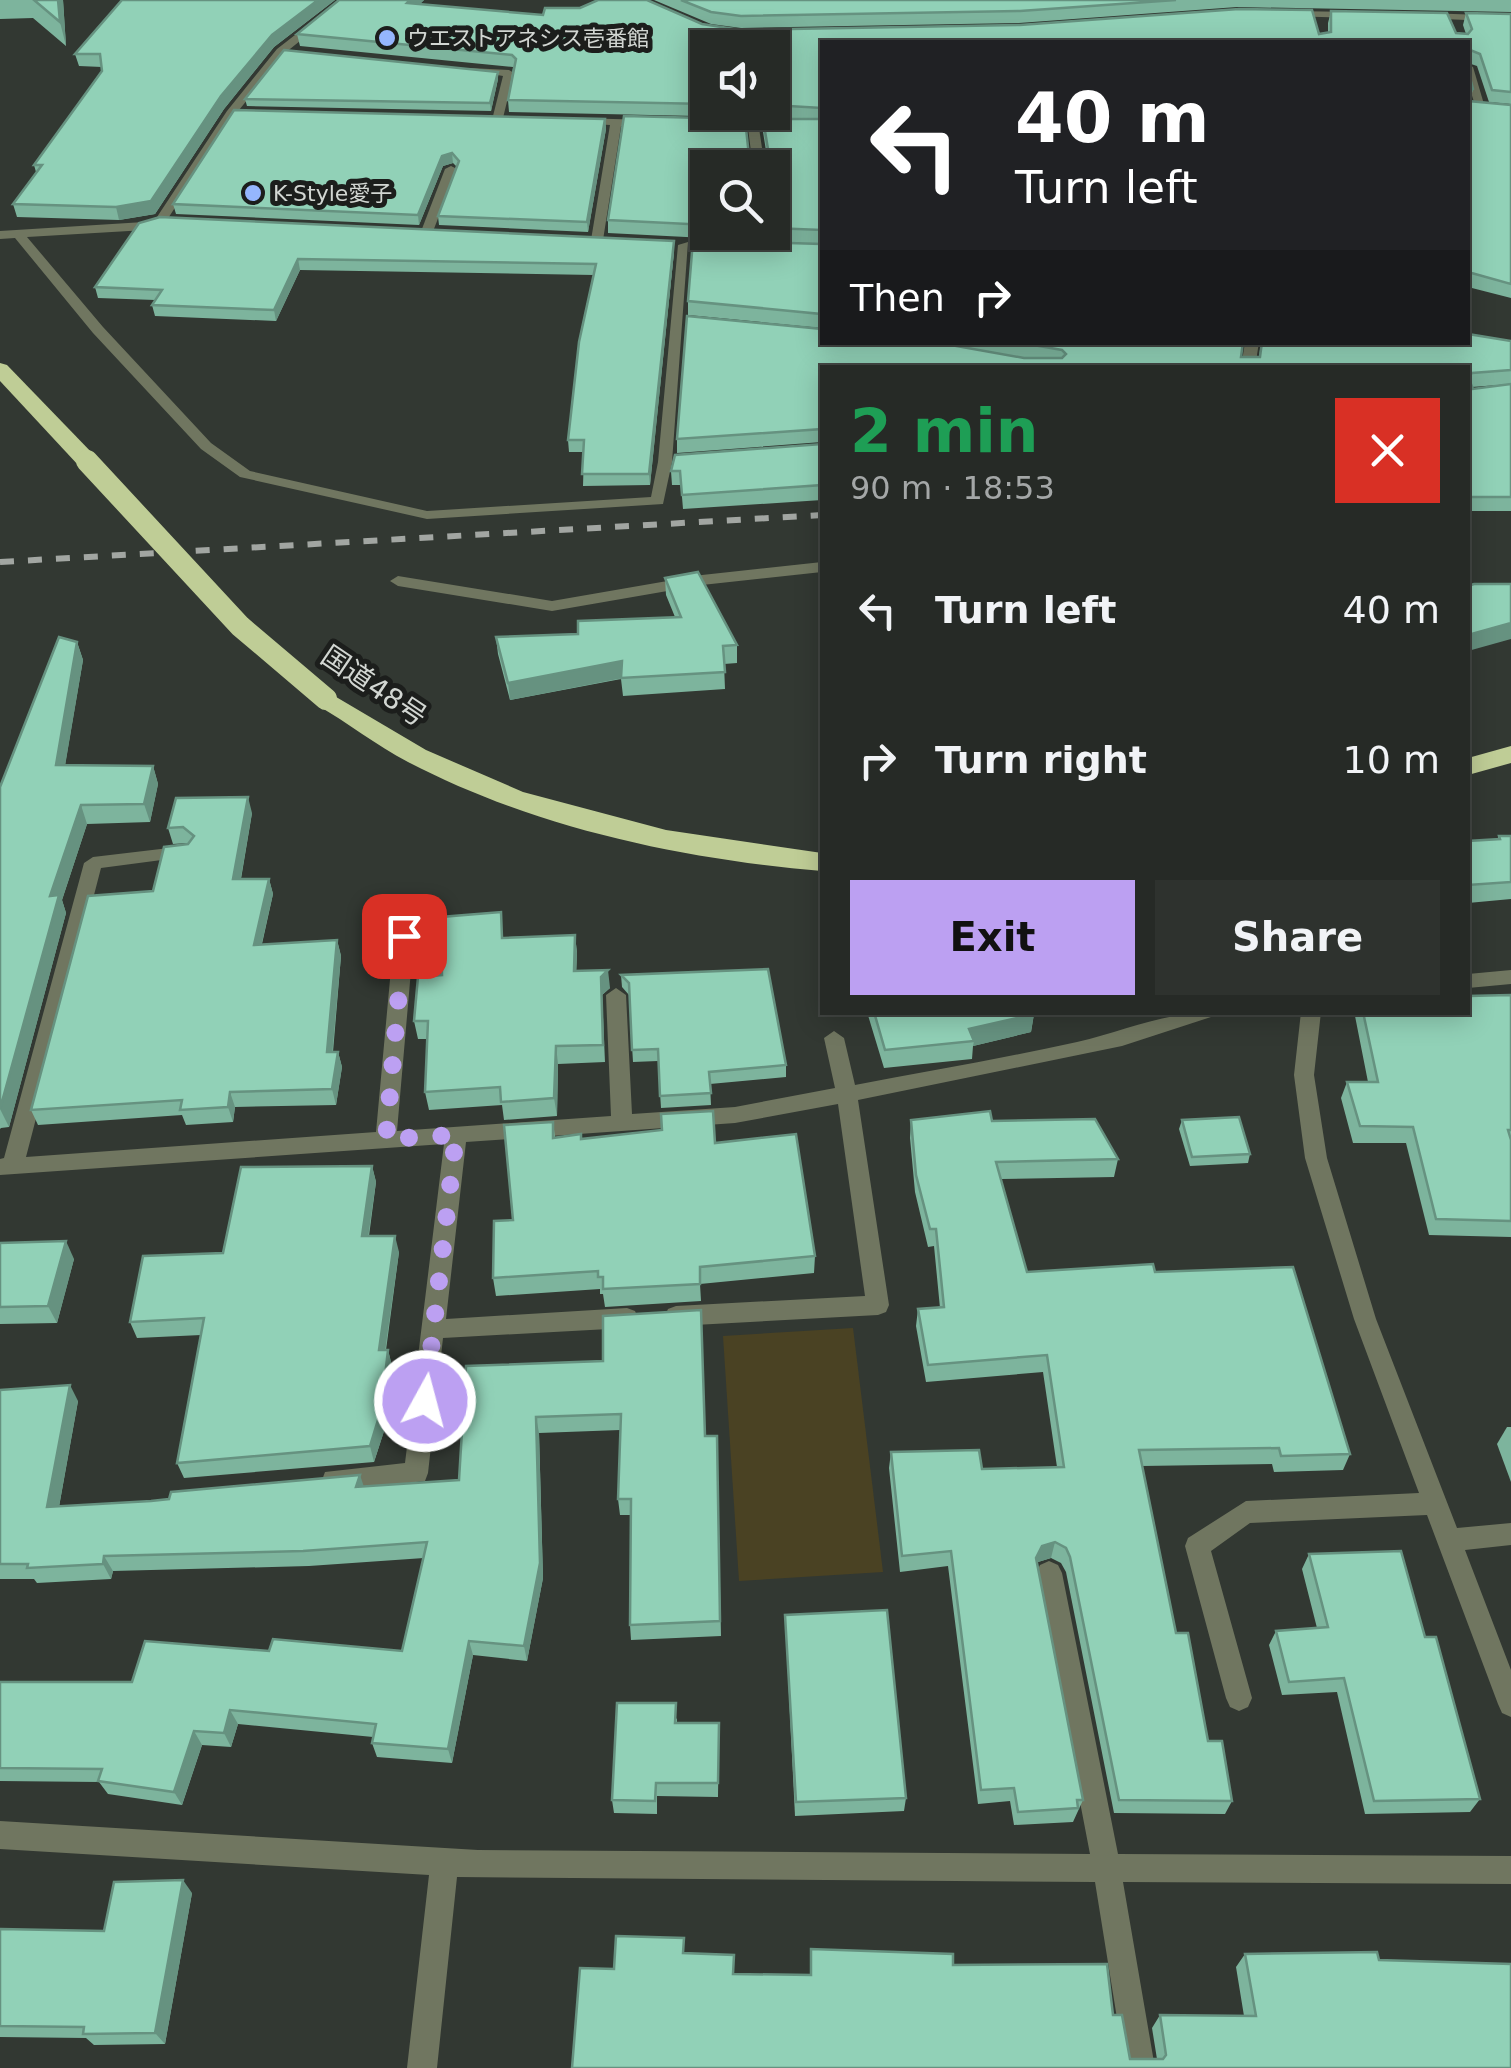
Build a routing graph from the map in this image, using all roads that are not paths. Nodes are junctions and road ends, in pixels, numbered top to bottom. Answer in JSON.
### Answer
{"nodes":[{"id":1,"x":346,"y":0,"type":"edge"},
{"id":2,"x":1293,"y":0,"type":"edge"},
{"id":3,"x":1269,"y":14,"type":"edge"},
{"id":4,"x":1318,"y":14,"type":"junction"},
{"id":5,"x":1375,"y":15,"type":"edge"},
{"id":6,"x":1413,"y":16,"type":"edge"},
{"id":7,"x":1451,"y":17,"type":"junction"},
{"id":8,"x":1511,"y":19,"type":"edge"},
{"id":9,"x":1320,"y":28,"type":"edge"},
{"id":10,"x":1455,"y":30,"type":"edge"},
{"id":11,"x":281,"y":51,"type":"junction"},
{"id":12,"x":300,"y":53,"type":"edge"},
{"id":13,"x":452,"y":68,"type":"edge"},
{"id":14,"x":1470,"y":72,"type":"edge"},
{"id":15,"x":1470,"y":108,"type":"edge"},
{"id":16,"x":1482,"y":109,"type":"junction"},
{"id":17,"x":1496,"y":110,"type":"edge"},
{"id":18,"x":231,"y":114,"type":"junction"},
{"id":19,"x":250,"y":114,"type":"edge"},
{"id":20,"x":479,"y":119,"type":"edge"},
{"id":21,"x":498,"y":120,"type":"junction"},
{"id":22,"x":514,"y":120,"type":"edge"},
{"id":23,"x":563,"y":120,"type":"edge"},
{"id":24,"x":790,"y":122,"type":"edge"},
{"id":25,"x":616,"y":123,"type":"junction"},
{"id":26,"x":656,"y":124,"type":"edge"},
{"id":27,"x":820,"y":126,"type":"edge"},
{"id":28,"x":451,"y":169,"type":"edge"},
{"id":29,"x":160,"y":220,"type":"junction"},
{"id":30,"x":179,"y":220,"type":"edge"},
{"id":31,"x":406,"y":232,"type":"edge"},
{"id":32,"x":18,"y":234,"type":"junction"},
{"id":33,"x":426,"y":234,"type":"junction"},
{"id":34,"x":445,"y":234,"type":"edge"},
{"id":35,"x":0,"y":235,"type":"edge"},
{"id":36,"x":578,"y":240,"type":"edge"},
{"id":37,"x":598,"y":240,"type":"junction"},
{"id":38,"x":615,"y":241,"type":"edge"},
{"id":39,"x":666,"y":244,"type":"edge"},
{"id":40,"x":684,"y":245,"type":"junction"},
{"id":41,"x":690,"y":245,"type":"edge"},
{"id":42,"x":676,"y":320,"type":"junction"},
{"id":43,"x":696,"y":322,"type":"edge"},
{"id":44,"x":0,"y":369,"type":"edge"},
{"id":45,"x":685,"y":460,"type":"edge"},
{"id":46,"x":665,"y":462,"type":"junction"},
{"id":47,"x":820,"y":567,"type":"edge"},
{"id":48,"x":398,"y":581,"type":"dead end"},
{"id":49,"x":1511,"y":754,"type":"edge"},
{"id":50,"x":1470,"y":765,"type":"edge"},
{"id":51,"x":186,"y":852,"type":"edge"},
{"id":52,"x":820,"y":862,"type":"edge"},
{"id":53,"x":404,"y":936,"type":"dead end"},
{"id":54,"x":1511,"y":978,"type":"edge"},
{"id":55,"x":1470,"y":980,"type":"edge"},
{"id":56,"x":616,"y":995,"type":"dead end"},
{"id":57,"x":1195,"y":1015,"type":"edge"},
{"id":58,"x":1311,"y":1015,"type":"edge"},
{"id":59,"x":834,"y":1038,"type":"dead end"},
{"id":60,"x":847,"y":1096,"type":"junction"},
{"id":61,"x":622,"y":1123,"type":"junction"},
{"id":62,"x":456,"y":1135,"type":"junction"},
{"id":63,"x":386,"y":1139,"type":"junction"},
{"id":64,"x":6,"y":1166,"type":"edge"},
{"id":65,"x":434,"y":1329,"type":"junction"},
{"id":66,"x":318,"y":1481,"type":"edge"},
{"id":67,"x":1435,"y":1503,"type":"junction"},
{"id":68,"x":1511,"y":1534,"type":"edge"},
{"id":69,"x":1448,"y":1540,"type":"junction"},
{"id":70,"x":1050,"y":1573,"type":"dead end"},
{"id":71,"x":1239,"y":1698,"type":"dead end"},
{"id":72,"x":1511,"y":1704,"type":"edge"},
{"id":73,"x":0,"y":1835,"type":"edge"},
{"id":74,"x":446,"y":1862,"type":"junction"},
{"id":75,"x":1108,"y":1868,"type":"junction"},
{"id":76,"x":1511,"y":1870,"type":"edge"},
{"id":77,"x":422,"y":2068,"type":"edge"},
{"id":78,"x":1140,"y":2068,"type":"edge"}],
"edges":[{"from":1,"to":11,"type":"street"},
{"from":2,"to":4,"type":"street"},
{"from":3,"to":4,"type":"street"},
{"from":4,"to":5,"type":"street"},
{"from":4,"to":9,"type":"street"},
{"from":6,"to":7,"type":"street"},
{"from":7,"to":8,"type":"street"},
{"from":7,"to":10,"type":"street"},
{"from":11,"to":12,"type":"street"},
{"from":11,"to":18,"type":"street"},
{"from":13,"to":21,"type":"street"},
{"from":14,"to":16,"type":"street"},
{"from":15,"to":16,"type":"street"},
{"from":16,"to":17,"type":"street"},
{"from":18,"to":19,"type":"street"},
{"from":18,"to":29,"type":"street"},
{"from":20,"to":21,"type":"street"},
{"from":21,"to":22,"type":"street"},
{"from":23,"to":25,"type":"street"},
{"from":24,"to":27,"type":"street"},
{"from":25,"to":26,"type":"street"},
{"from":25,"to":37,"type":"street"},
{"from":28,"to":33,"type":"street"},
{"from":29,"to":30,"type":"street"},
{"from":29,"to":32,"type":"street"},
{"from":31,"to":33,"type":"street"},
{"from":32,"to":35,"type":"street"},
{"from":32,"to":46,"type":"street"},
{"from":33,"to":34,"type":"street"},
{"from":36,"to":37,"type":"street"},
{"from":37,"to":38,"type":"street"},
{"from":39,"to":40,"type":"street"},
{"from":40,"to":41,"type":"street"},
{"from":40,"to":42,"type":"street"},
{"from":42,"to":43,"type":"street"},
{"from":42,"to":46,"type":"street"},
{"from":44,"to":52,"type":"highway","name":"国道48号","bridge":true},
{"from":45,"to":46,"type":"street"},
{"from":47,"to":48,"type":"street"},
{"from":49,"to":50,"type":"highway"},
{"from":51,"to":64,"type":"street"},
{"from":53,"to":63,"type":"street"},
{"from":54,"to":55,"type":"street"},
{"from":56,"to":61,"type":"street"},
{"from":57,"to":60,"type":"street"},
{"from":58,"to":67,"type":"street"},
{"from":59,"to":60,"type":"street"},
{"from":60,"to":61,"type":"street"},
{"from":60,"to":65,"type":"street"},
{"from":61,"to":62,"type":"street"},
{"from":62,"to":63,"type":"street"},
{"from":62,"to":65,"type":"street"},
{"from":63,"to":64,"type":"street"},
{"from":65,"to":66,"type":"street"},
{"from":67,"to":69,"type":"street"},
{"from":67,"to":71,"type":"street"},
{"from":68,"to":69,"type":"street"},
{"from":69,"to":72,"type":"street"},
{"from":70,"to":75,"type":"street"},
{"from":73,"to":74,"type":"street"},
{"from":74,"to":75,"type":"street"},
{"from":74,"to":77,"type":"street"},
{"from":75,"to":76,"type":"street"},
{"from":75,"to":78,"type":"street"}]}
